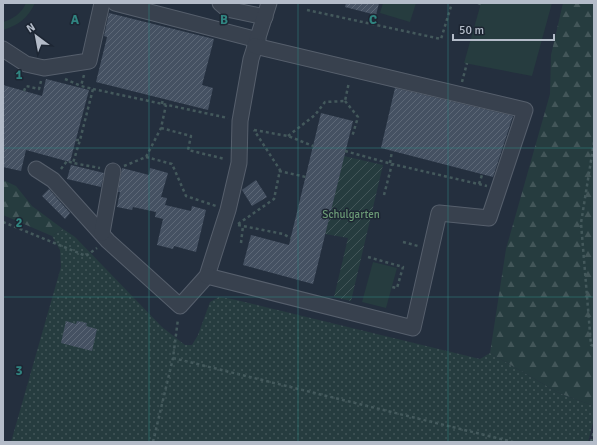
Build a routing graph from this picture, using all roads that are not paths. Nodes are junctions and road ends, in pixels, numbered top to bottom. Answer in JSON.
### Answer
{"nodes":[{"id":1,"x":102,"y":3,"type":"edge"},
{"id":2,"x":115,"y":3,"type":"edge"},
{"id":3,"x":220,"y":3,"type":"edge"},
{"id":4,"x":267,"y":10,"type":"edge"},
{"id":5,"x":256,"y":43,"type":"junction"},
{"id":6,"x":3,"y":49,"type":"edge"},
{"id":7,"x":36,"y":169,"type":"dead end"},
{"id":8,"x":113,"y":170,"type":"road end"},
{"id":9,"x":105,"y":237,"type":"junction"},
{"id":10,"x":207,"y":276,"type":"junction"}],
"edges":[{"from":1,"to":6,"type":"street"},
{"from":2,"to":5,"type":"street"},
{"from":3,"to":4,"type":"street"},
{"from":4,"to":5,"type":"street"},
{"from":5,"to":10,"type":"street"},
{"from":5,"to":10,"type":"street"},
{"from":7,"to":9,"type":"street"},
{"from":8,"to":9,"type":"street"},
{"from":9,"to":10,"type":"street"}]}
